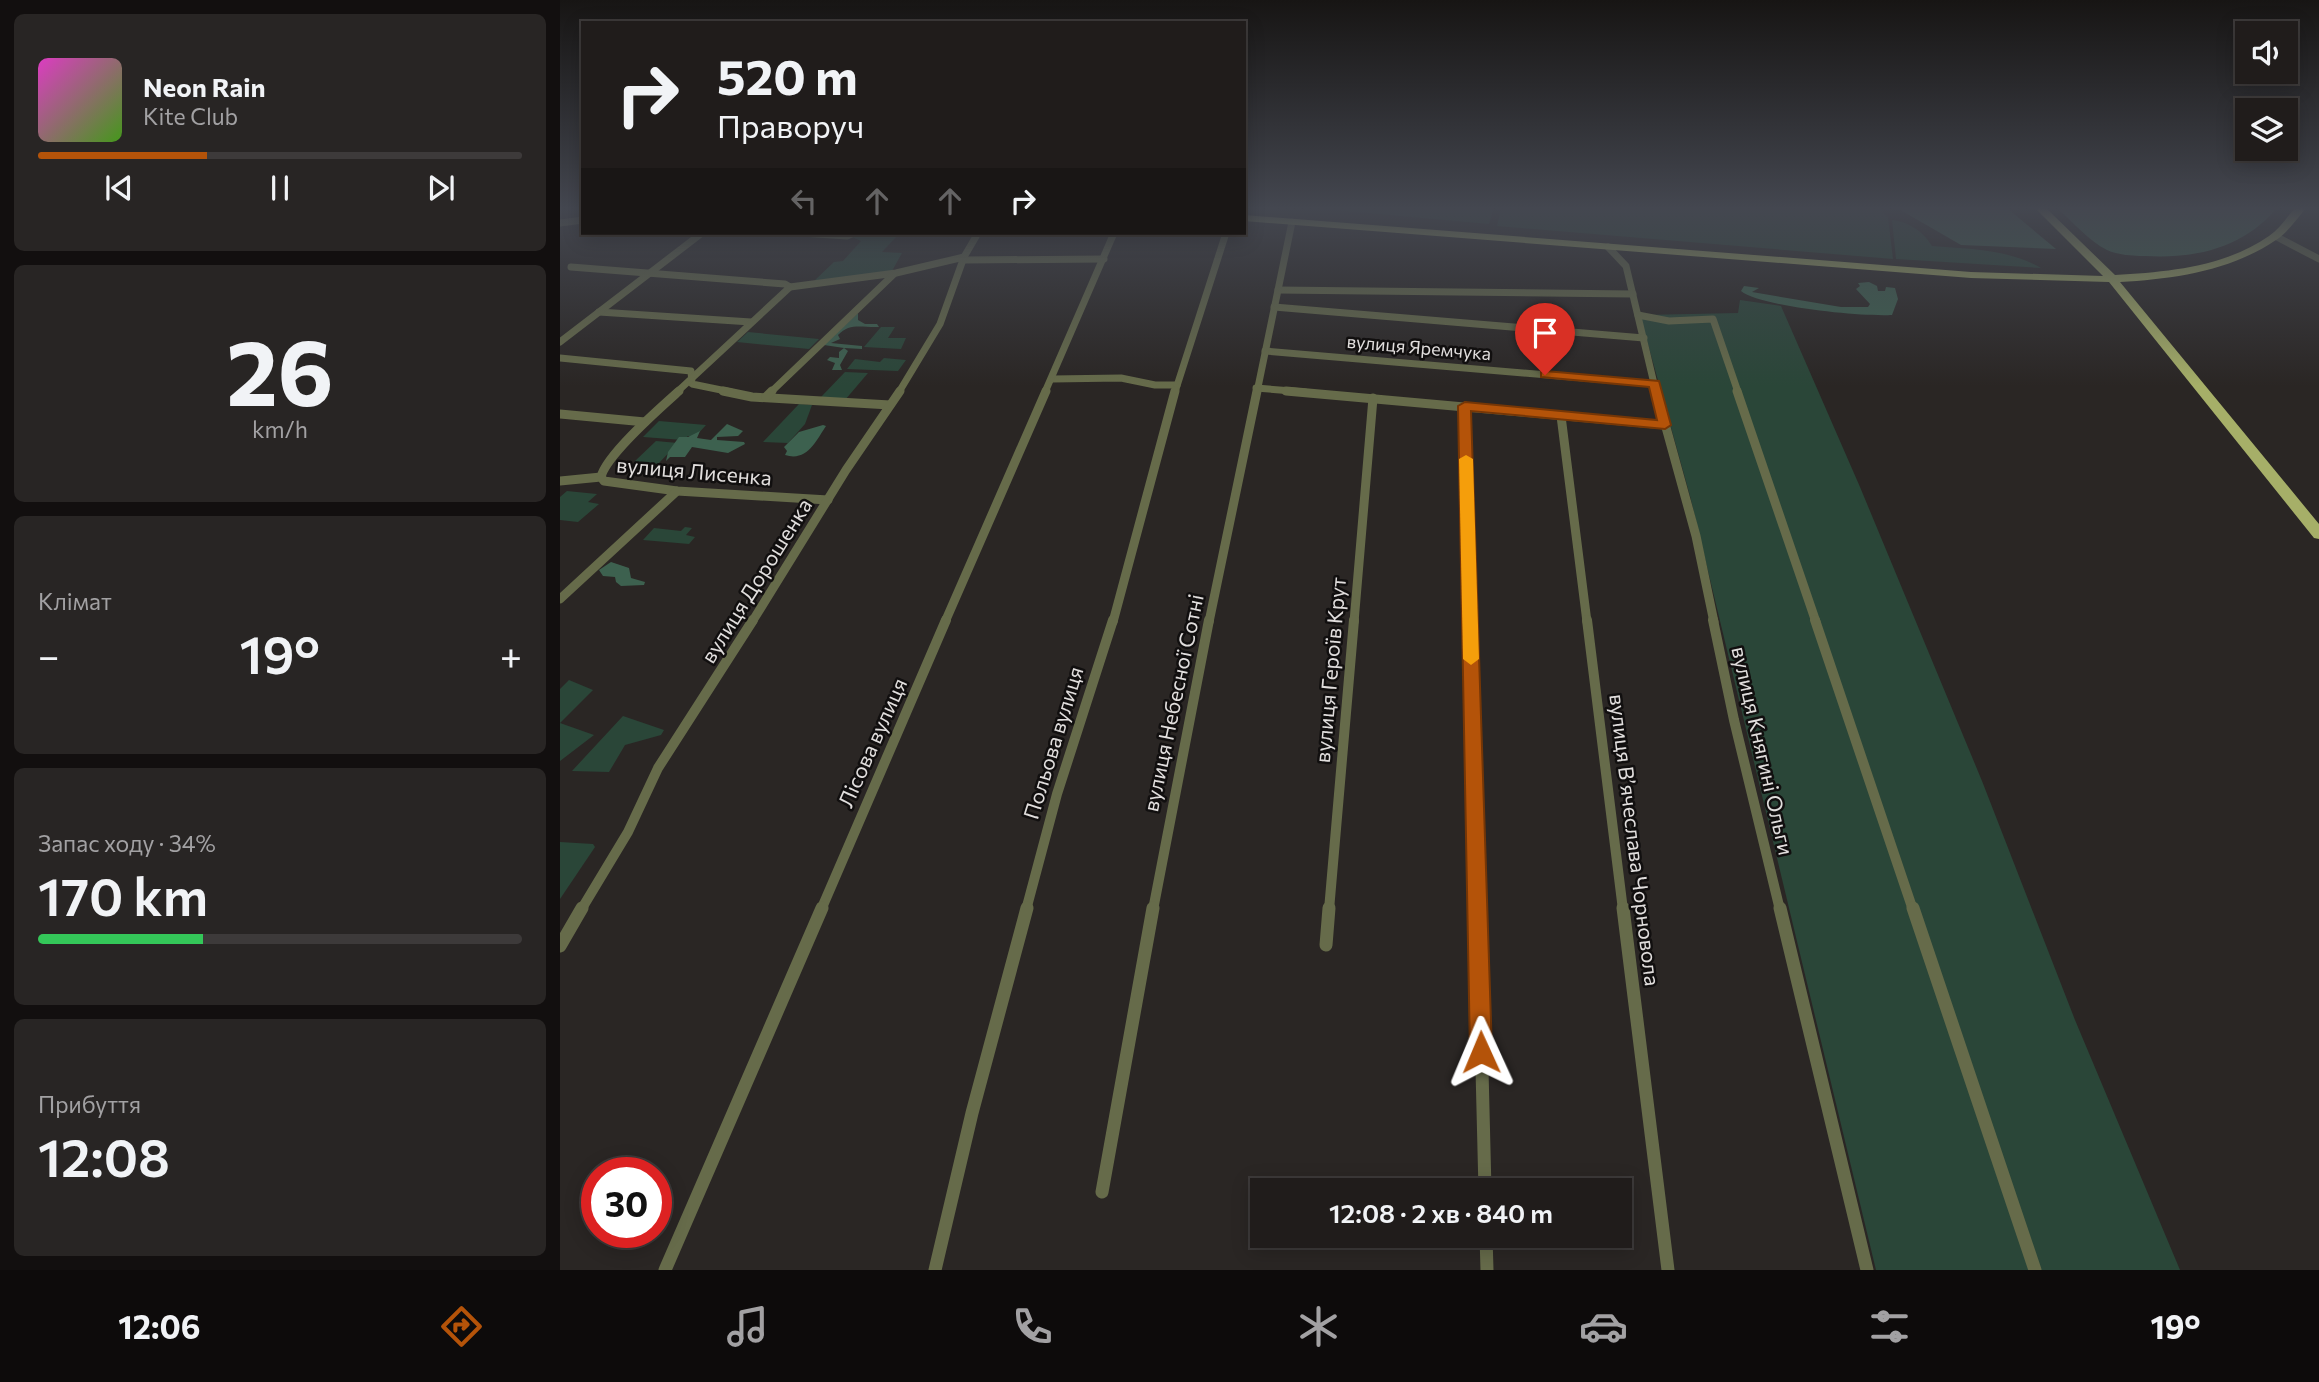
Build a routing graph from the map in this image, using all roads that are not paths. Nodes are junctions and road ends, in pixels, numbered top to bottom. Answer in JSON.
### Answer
{"nodes":[{"id":1,"x":575,"y":267,"type":"edge"},
{"id":2,"x":657,"y":267,"type":"edge"},
{"id":3,"x":924,"y":267,"type":"edge"},
{"id":4,"x":961,"y":267,"type":"edge"},
{"id":5,"x":1100,"y":267,"type":"edge"},
{"id":6,"x":1215,"y":267,"type":"edge"},
{"id":7,"x":1283,"y":267,"type":"edge"},
{"id":8,"x":1626,"y":267,"type":"edge"},
{"id":9,"x":1871,"y":267,"type":"edge"},
{"id":10,"x":2097,"y":267,"type":"edge"},
{"id":11,"x":2101,"y":267,"type":"edge"},
{"id":12,"x":2106,"y":267,"type":"edge"},
{"id":13,"x":2203,"y":267,"type":"edge"},
{"id":14,"x":651,"y":272,"type":"junction"},
{"id":15,"x":896,"y":273,"type":"junction"},
{"id":16,"x":2143,"y":277,"type":"junction"},
{"id":17,"x":2112,"y":279,"type":"junction"},
{"id":18,"x":2088,"y":280,"type":"junction"},
{"id":19,"x":790,"y":287,"type":"junction"},
{"id":20,"x":1278,"y":290,"type":"junction"},
{"id":21,"x":2123,"y":293,"type":"junction"},
{"id":22,"x":1633,"y":294,"type":"junction"},
{"id":23,"x":1274,"y":307,"type":"junction"},
{"id":24,"x":599,"y":312,"type":"junction"},
{"id":25,"x":1638,"y":315,"type":"junction"},
{"id":26,"x":751,"y":322,"type":"junction"},
{"id":27,"x":1644,"y":338,"type":"junction"},
{"id":28,"x":560,"y":342,"type":"edge"},
{"id":29,"x":1265,"y":351,"type":"junction"},
{"id":30,"x":560,"y":358,"type":"edge"},
{"id":31,"x":692,"y":377,"type":"junction"},
{"id":32,"x":1052,"y":379,"type":"junction"},
{"id":33,"x":1654,"y":384,"type":"junction"},
{"id":34,"x":1177,"y":385,"type":"junction"},
{"id":35,"x":1256,"y":388,"type":"junction"},
{"id":36,"x":765,"y":397,"type":"junction"},
{"id":37,"x":1373,"y":398,"type":"junction"},
{"id":38,"x":890,"y":405,"type":"junction"},
{"id":39,"x":1465,"y":406,"type":"junction"},
{"id":40,"x":560,"y":414,"type":"edge"},
{"id":41,"x":1561,"y":416,"type":"junction"},
{"id":42,"x":645,"y":422,"type":"junction"},
{"id":43,"x":1665,"y":425,"type":"junction"},
{"id":44,"x":601,"y":477,"type":"junction"},
{"id":45,"x":560,"y":481,"type":"edge"},
{"id":46,"x":677,"y":491,"type":"junction"},
{"id":47,"x":828,"y":500,"type":"junction"},
{"id":48,"x":2319,"y":534,"type":"edge"},
{"id":49,"x":560,"y":600,"type":"edge"},
{"id":50,"x":1326,"y":945,"type":"dead end"},
{"id":51,"x":560,"y":946,"type":"edge"},
{"id":52,"x":1485,"y":1178,"type":"edge"},
{"id":53,"x":1102,"y":1192,"type":"dead end"},
{"id":54,"x":1486,"y":1248,"type":"edge"},
{"id":55,"x":665,"y":1270,"type":"edge"},
{"id":56,"x":935,"y":1270,"type":"edge"},
{"id":57,"x":1487,"y":1270,"type":"edge"},
{"id":58,"x":1668,"y":1270,"type":"edge"},
{"id":59,"x":1867,"y":1270,"type":"edge"},
{"id":60,"x":2035,"y":1270,"type":"edge"}],
"edges":[{"from":1,"to":14,"type":"street"},
{"from":2,"to":14,"type":"street"},
{"from":3,"to":15,"type":"street"},
{"from":4,"to":38,"type":"street","name":"вулиця Дорошенка"},
{"from":5,"to":32,"type":"street","name":"Лісова вулиця"},
{"from":6,"to":34,"type":"street","name":"Польова вулиця"},
{"from":7,"to":20,"type":"street","name":"вулиця Небесної Сотні"},
{"from":8,"to":22,"type":"street","name":"вулиця Княгині Ольги"},
{"from":9,"to":18,"type":"main road"},
{"from":10,"to":18,"type":"main road"},
{"from":11,"to":17,"type":"main road"},
{"from":12,"to":16,"type":"main road"},
{"from":13,"to":16,"type":"main road"},
{"from":14,"to":19,"type":"street"},
{"from":14,"to":24,"type":"street"},
{"from":15,"to":19,"type":"street"},
{"from":15,"to":36,"type":"street"},
{"from":16,"to":17,"type":"main road"},
{"from":16,"to":21,"type":"main road"},
{"from":17,"to":18,"type":"main road"},
{"from":17,"to":21,"type":"main road"},
{"from":18,"to":21,"type":"main road"},
{"from":19,"to":26,"type":"street"},
{"from":20,"to":22,"type":"street"},
{"from":20,"to":23,"type":"street","name":"вулиця Небесної Сотні"},
{"from":21,"to":48,"type":"main road"},
{"from":22,"to":25,"type":"street","name":"вулиця Княгині Ольги"},
{"from":23,"to":27,"type":"street"},
{"from":23,"to":29,"type":"street","name":"вулиця Небесної Сотні"},
{"from":24,"to":26,"type":"street"},
{"from":24,"to":28,"type":"street"},
{"from":25,"to":27,"type":"street","name":"вулиця Княгині Ольги"},
{"from":25,"to":60,"type":"street"},
{"from":26,"to":31,"type":"street"},
{"from":27,"to":33,"type":"street","name":"вулиця Княгині Ольги"},
{"from":29,"to":33,"type":"street","name":"вулиця Яремчука"},
{"from":29,"to":35,"type":"street","name":"вулиця Небесної Сотні"},
{"from":30,"to":31,"type":"street"},
{"from":31,"to":36,"type":"street"},
{"from":31,"to":42,"type":"street"},
{"from":32,"to":34,"type":"street"},
{"from":32,"to":55,"type":"street","name":"Лісова вулиця"},
{"from":33,"to":43,"type":"street","name":"вулиця Княгині Ольги"},
{"from":34,"to":56,"type":"street","name":"Польова вулиця"},
{"from":35,"to":37,"type":"street"},
{"from":35,"to":53,"type":"street","name":"вулиця Небесної Сотні"},
{"from":36,"to":38,"type":"street"},
{"from":37,"to":39,"type":"street"},
{"from":37,"to":50,"type":"street","name":"вулиця Героїв Крут"},
{"from":38,"to":47,"type":"street","name":"вулиця Дорошенка"},
{"from":39,"to":41,"type":"street"},
{"from":39,"to":52,"type":"street"},
{"from":40,"to":42,"type":"street"},
{"from":41,"to":43,"type":"street"},
{"from":41,"to":58,"type":"street","name":"вулиця Вʼячеслава Чорновола"},
{"from":42,"to":44,"type":"street"},
{"from":43,"to":59,"type":"street","name":"вулиця Княгині Ольги"},
{"from":44,"to":45,"type":"street","name":"вулиця Лисенка"},
{"from":44,"to":46,"type":"street","name":"вулиця Лисенка"},
{"from":46,"to":47,"type":"street","name":"вулиця Лисенка"},
{"from":46,"to":49,"type":"street"},
{"from":47,"to":51,"type":"street","name":"вулиця Дорошенка"},
{"from":54,"to":57,"type":"street"}]}
